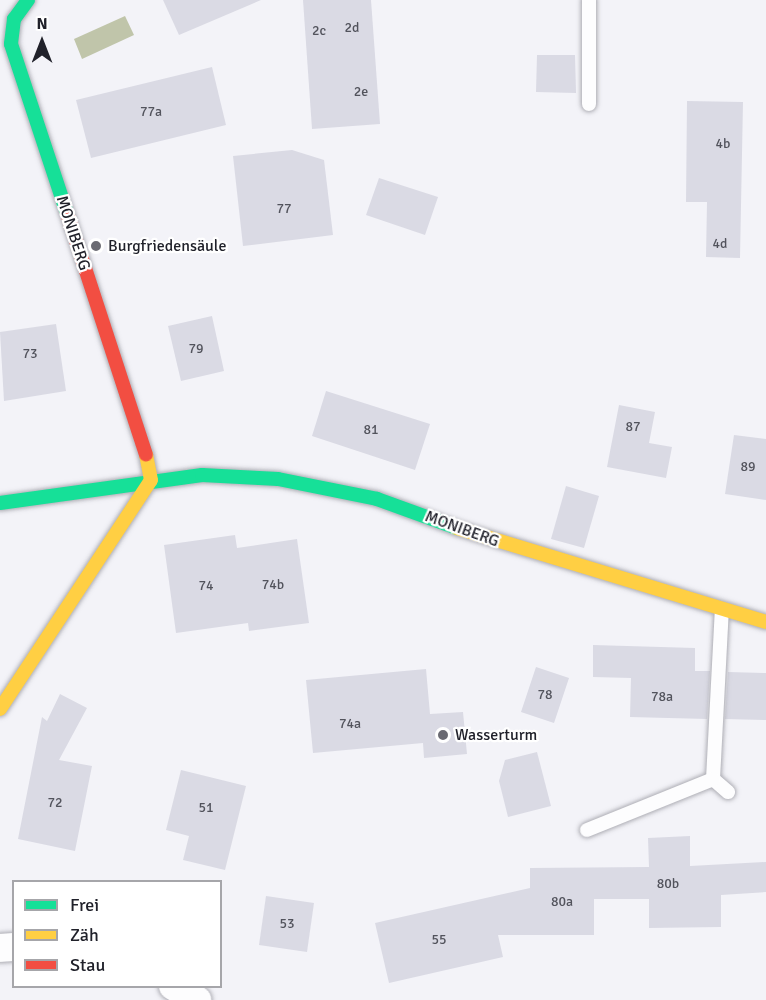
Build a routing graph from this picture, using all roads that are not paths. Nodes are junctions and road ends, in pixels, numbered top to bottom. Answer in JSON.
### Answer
{"nodes":[{"id":1,"x":589,"y":0,"type":"edge"},
{"id":2,"x":14,"y":9,"type":"edge"},
{"id":3,"x":590,"y":104,"type":"dead end"},
{"id":4,"x":151,"y":480,"type":"junction"},
{"id":5,"x":0,"y":503,"type":"edge"},
{"id":6,"x":722,"y":610,"type":"junction"},
{"id":7,"x":766,"y":622,"type":"edge"},
{"id":8,"x":0,"y":709,"type":"edge"},
{"id":9,"x":713,"y":778,"type":"junction"},
{"id":10,"x":728,"y":792,"type":"dead end"},
{"id":11,"x":588,"y":830,"type":"dead end"},
{"id":12,"x":175,"y":988,"type":"edge"},
{"id":13,"x":196,"y":1000,"type":"edge"}],
"edges":[{"from":1,"to":3,"type":"lane"},
{"from":2,"to":4,"type":"street","name":"MONIBERG"},
{"from":4,"to":5,"type":"street","name":"MONIBERG"},
{"from":4,"to":6,"type":"street","name":"MONIBERG"},
{"from":4,"to":8,"type":"street"},
{"from":6,"to":7,"type":"street","name":"MONIBERG"},
{"from":6,"to":9,"type":"lane"},
{"from":9,"to":10,"type":"lane"},
{"from":9,"to":11,"type":"lane"},
{"from":12,"to":13,"type":"street"}]}
